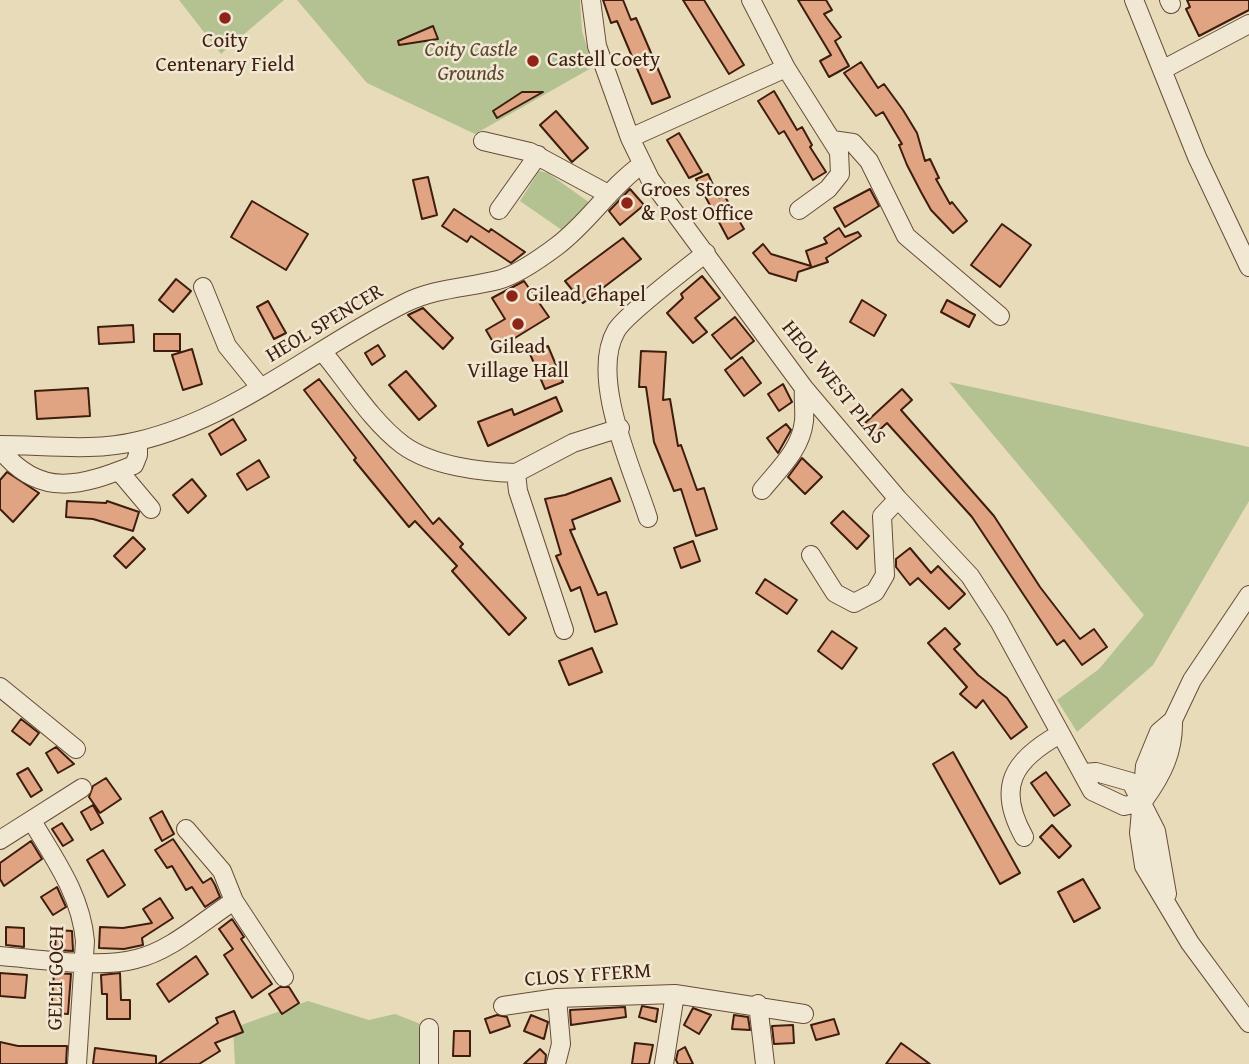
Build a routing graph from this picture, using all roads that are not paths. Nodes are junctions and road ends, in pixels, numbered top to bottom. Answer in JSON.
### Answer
{"nodes":[{"id":1,"x":591,"y":0,"type":"edge"},
{"id":2,"x":1134,"y":0,"type":"edge"},
{"id":3,"x":748,"y":9,"type":"edge"},
{"id":4,"x":1249,"y":24,"type":"edge"},
{"id":5,"x":786,"y":68,"type":"junction"},
{"id":6,"x":1162,"y":70,"type":"junction"},
{"id":7,"x":630,"y":138,"type":"junction"},
{"id":8,"x":831,"y":140,"type":"junction"},
{"id":9,"x":483,"y":141,"type":"dead end"},
{"id":10,"x":538,"y":156,"type":"junction"},
{"id":11,"x":641,"y":165,"type":"junction"},
{"id":12,"x":608,"y":194,"type":"junction"},
{"id":13,"x":799,"y":210,"type":"dead end"},
{"id":14,"x":499,"y":211,"type":"dead end"},
{"id":15,"x":705,"y":253,"type":"junction"},
{"id":16,"x":1249,"y":267,"type":"edge"},
{"id":17,"x":203,"y":287,"type":"dead end"},
{"id":18,"x":1000,"y":316,"type":"dead end"},
{"id":19,"x":322,"y":351,"type":"junction"},
{"id":20,"x":261,"y":388,"type":"junction"},
{"id":21,"x":804,"y":388,"type":"junction"},
{"id":22,"x":620,"y":428,"type":"junction"},
{"id":23,"x":138,"y":442,"type":"junction"},
{"id":24,"x":0,"y":447,"type":"edge"},
{"id":25,"x":119,"y":471,"type":"junction"},
{"id":26,"x":516,"y":473,"type":"junction"},
{"id":27,"x":762,"y":490,"type":"dead end"},
{"id":28,"x":898,"y":499,"type":"junction"},
{"id":29,"x":151,"y":509,"type":"dead end"},
{"id":30,"x":650,"y":518,"type":"dead end"},
{"id":31,"x":811,"y":555,"type":"dead end"},
{"id":32,"x":1249,"y":595,"type":"edge"},
{"id":33,"x":564,"y":630,"type":"dead end"},
{"id":34,"x":0,"y":687,"type":"edge"},
{"id":35,"x":1060,"y":733,"type":"junction"},
{"id":36,"x":76,"y":749,"type":"dead end"},
{"id":37,"x":82,"y":788,"type":"dead end"},
{"id":38,"x":1143,"y":802,"type":"junction"},
{"id":39,"x":32,"y":821,"type":"junction"},
{"id":40,"x":186,"y":830,"type":"dead end"},
{"id":41,"x":7,"y":837,"type":"edge"},
{"id":42,"x":1024,"y":837,"type":"dead end"},
{"id":43,"x":234,"y":901,"type":"junction"},
{"id":44,"x":0,"y":956,"type":"edge"},
{"id":45,"x":83,"y":962,"type":"junction"},
{"id":46,"x":284,"y":976,"type":"dead end"},
{"id":47,"x":676,"y":994,"type":"junction"},
{"id":48,"x":557,"y":998,"type":"junction"},
{"id":49,"x":758,"y":1004,"type":"junction"},
{"id":50,"x":503,"y":1006,"type":"dead end"},
{"id":51,"x":804,"y":1014,"type":"dead end"},
{"id":52,"x":1249,"y":1023,"type":"edge"},
{"id":53,"x":429,"y":1028,"type":"dead end"},
{"id":54,"x":77,"y":1064,"type":"edge"},
{"id":55,"x":429,"y":1064,"type":"edge"},
{"id":56,"x":556,"y":1064,"type":"edge"},
{"id":57,"x":664,"y":1064,"type":"edge"},
{"id":58,"x":765,"y":1064,"type":"edge"}],
"edges":[{"from":1,"to":7,"type":"street","name":"HEOL WEST PLAS"},
{"from":2,"to":6,"type":"street"},
{"from":3,"to":5,"type":"street"},
{"from":4,"to":6,"type":"street"},
{"from":5,"to":7,"type":"street"},
{"from":5,"to":8,"type":"street"},
{"from":6,"to":16,"type":"street"},
{"from":7,"to":11,"type":"street","name":"HEOL WEST PLAS"},
{"from":8,"to":13,"type":"street"},
{"from":8,"to":18,"type":"street"},
{"from":9,"to":10,"type":"street"},
{"from":10,"to":12,"type":"street"},
{"from":10,"to":14,"type":"street"},
{"from":11,"to":12,"type":"street","name":"HEOL SPENCER"},
{"from":11,"to":15,"type":"street","name":"HEOL WEST PLAS"},
{"from":12,"to":19,"type":"street","name":"HEOL SPENCER"},
{"from":15,"to":21,"type":"street","name":"HEOL WEST PLAS"},
{"from":15,"to":22,"type":"street"},
{"from":17,"to":20,"type":"street"},
{"from":19,"to":20,"type":"street","name":"HEOL SPENCER"},
{"from":19,"to":26,"type":"street"},
{"from":20,"to":23,"type":"street","name":"HEOL SPENCER"},
{"from":21,"to":27,"type":"street"},
{"from":21,"to":28,"type":"street","name":"HEOL WEST PLAS"},
{"from":22,"to":26,"type":"street"},
{"from":22,"to":30,"type":"street"},
{"from":23,"to":24,"type":"street","name":"HEOL SPENCER"},
{"from":23,"to":25,"type":"street"},
{"from":24,"to":25,"type":"street"},
{"from":25,"to":29,"type":"street"},
{"from":26,"to":33,"type":"street"},
{"from":28,"to":31,"type":"street"},
{"from":28,"to":35,"type":"street","name":"HEOL WEST PLAS"},
{"from":32,"to":38,"type":"street"},
{"from":34,"to":36,"type":"street"},
{"from":35,"to":38,"type":"street","name":"HEOL WEST PLAS"},
{"from":35,"to":42,"type":"street"},
{"from":37,"to":39,"type":"street"},
{"from":38,"to":52,"type":"street"},
{"from":39,"to":41,"type":"street"},
{"from":39,"to":45,"type":"street","name":"GELLI GOCH"},
{"from":40,"to":43,"type":"street"},
{"from":43,"to":45,"type":"street"},
{"from":43,"to":46,"type":"street"},
{"from":44,"to":45,"type":"street"},
{"from":45,"to":54,"type":"street","name":"GELLI GOCH"},
{"from":47,"to":48,"type":"street","name":"CLOS Y FFERM"},
{"from":47,"to":49,"type":"street","name":"CLOS Y FFERM"},
{"from":47,"to":57,"type":"street","name":"CLOS Y FFERM"},
{"from":48,"to":50,"type":"street","name":"CLOS Y FFERM"},
{"from":48,"to":56,"type":"street"},
{"from":49,"to":51,"type":"street","name":"CLOS Y FFERM"},
{"from":49,"to":58,"type":"street"},
{"from":53,"to":55,"type":"street"}]}
